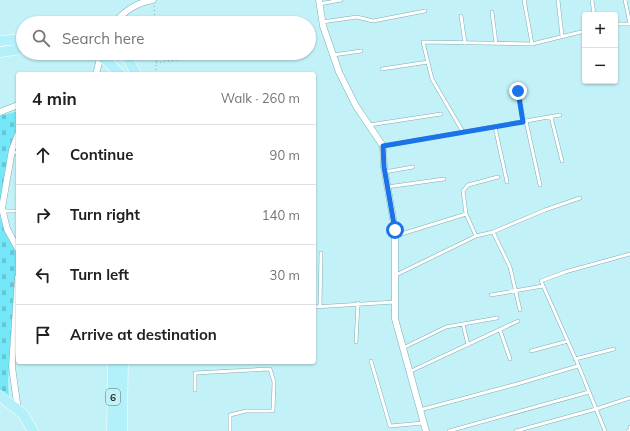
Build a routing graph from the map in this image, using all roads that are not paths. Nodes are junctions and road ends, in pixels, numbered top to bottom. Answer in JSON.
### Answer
{"nodes":[{"id":1,"x":154,"y":0,"type":"edge"},
{"id":2,"x":342,"y":0,"type":"edge"},
{"id":3,"x":525,"y":0,"type":"edge"},
{"id":4,"x":558,"y":0,"type":"edge"},
{"id":5,"x":592,"y":0,"type":"edge"},
{"id":6,"x":625,"y":0,"type":"edge"},
{"id":7,"x":319,"y":2,"type":"edge"},
{"id":8,"x":425,"y":11,"type":"dead end"},
{"id":9,"x":492,"y":12,"type":"dead end"},
{"id":10,"x":594,"y":12,"type":"edge"},
{"id":11,"x":121,"y":16,"type":"edge"},
{"id":12,"x":461,"y":16,"type":"dead end"},
{"id":13,"x":322,"y":22,"type":"junction"},
{"id":14,"x":618,"y":24,"type":"edge"},
{"id":15,"x":630,"y":24,"type":"edge"},
{"id":16,"x":582,"y":32,"type":"edge"},
{"id":17,"x":562,"y":36,"type":"junction"},
{"id":18,"x":16,"y":40,"type":"edge"},
{"id":19,"x":0,"y":41,"type":"edge"},
{"id":20,"x":465,"y":43,"type":"junction"},
{"id":21,"x":496,"y":43,"type":"junction"},
{"id":22,"x":532,"y":44,"type":"junction"},
{"id":23,"x":16,"y":50,"type":"edge"},
{"id":24,"x":361,"y":51,"type":"dead end"},
{"id":25,"x":0,"y":52,"type":"edge"},
{"id":26,"x":333,"y":55,"type":"junction"},
{"id":27,"x":98,"y":60,"type":"edge"},
{"id":28,"x":105,"y":60,"type":"edge"},
{"id":29,"x":129,"y":60,"type":"edge"},
{"id":30,"x":428,"y":62,"type":"junction"},
{"id":31,"x":382,"y":69,"type":"dead end"},
{"id":32,"x":96,"y":72,"type":"edge"},
{"id":33,"x":118,"y":72,"type":"edge"},
{"id":34,"x":135,"y":72,"type":"edge"},
{"id":35,"x":518,"y":91,"type":"dead end"},
{"id":36,"x":16,"y":106,"type":"edge"},
{"id":37,"x":0,"y":112,"type":"edge"},
{"id":38,"x":441,"y":114,"type":"dead end"},
{"id":39,"x":560,"y":115,"type":"dead end"},
{"id":40,"x":551,"y":117,"type":"junction"},
{"id":41,"x":524,"y":121,"type":"junction"},
{"id":42,"x":369,"y":125,"type":"junction"},
{"id":43,"x":495,"y":126,"type":"junction"},
{"id":44,"x":463,"y":132,"type":"junction"},
{"id":45,"x":383,"y":146,"type":"junction"},
{"id":46,"x":15,"y":152,"type":"edge"},
{"id":47,"x":562,"y":161,"type":"dead end"},
{"id":48,"x":413,"y":167,"type":"dead end"},
{"id":49,"x":384,"y":172,"type":"junction"},
{"id":50,"x":498,"y":177,"type":"dead end"},
{"id":51,"x":444,"y":179,"type":"dead end"},
{"id":52,"x":507,"y":182,"type":"dead end"},
{"id":53,"x":540,"y":185,"type":"dead end"},
{"id":54,"x":387,"y":187,"type":"junction"},
{"id":55,"x":580,"y":198,"type":"dead end"},
{"id":56,"x":3,"y":211,"type":"junction"},
{"id":57,"x":16,"y":211,"type":"edge"},
{"id":58,"x":466,"y":214,"type":"junction"},
{"id":59,"x":493,"y":232,"type":"junction"},
{"id":60,"x":395,"y":236,"type":"junction"},
{"id":61,"x":476,"y":236,"type":"junction"},
{"id":62,"x":16,"y":245,"type":"edge"},
{"id":63,"x":321,"y":253,"type":"dead end"},
{"id":64,"x":630,"y":254,"type":"edge"},
{"id":65,"x":395,"y":275,"type":"junction"},
{"id":66,"x":543,"y":286,"type":"junction"},
{"id":67,"x":516,"y":291,"type":"junction"},
{"id":68,"x":491,"y":295,"type":"dead end"},
{"id":69,"x":395,"y":302,"type":"junction"},
{"id":70,"x":358,"y":303,"type":"junction"},
{"id":71,"x":320,"y":306,"type":"junction"},
{"id":72,"x":16,"y":307,"type":"edge"},
{"id":73,"x":316,"y":307,"type":"edge"},
{"id":74,"x":520,"y":310,"type":"dead end"},
{"id":75,"x":497,"y":318,"type":"dead end"},
{"id":76,"x":518,"y":322,"type":"dead end"},
{"id":77,"x":463,"y":324,"type":"junction"},
{"id":78,"x":500,"y":330,"type":"junction"},
{"id":79,"x":568,"y":341,"type":"junction"},
{"id":80,"x":356,"y":342,"type":"dead end"},
{"id":81,"x":468,"y":345,"type":"junction"},
{"id":82,"x":403,"y":348,"type":"junction"},
{"id":83,"x":614,"y":349,"type":"dead end"},
{"id":84,"x":530,"y":352,"type":"dead end"},
{"id":85,"x":510,"y":359,"type":"dead end"},
{"id":86,"x":575,"y":359,"type":"junction"},
{"id":87,"x":371,"y":361,"type":"dead end"},
{"id":88,"x":113,"y":364,"type":"edge"},
{"id":89,"x":123,"y":364,"type":"edge"},
{"id":90,"x":578,"y":366,"type":"junction"},
{"id":91,"x":410,"y":372,"type":"junction"},
{"id":92,"x":195,"y":390,"type":"dead end"},
{"id":93,"x":589,"y":392,"type":"junction"},
{"id":94,"x":0,"y":396,"type":"edge"},
{"id":95,"x":630,"y":398,"type":"edge"},
{"id":96,"x":596,"y":409,"type":"junction"},
{"id":97,"x":18,"y":410,"type":"junction"},
{"id":98,"x":420,"y":410,"type":"junction"},
{"id":99,"x":424,"y":423,"type":"junction"},
{"id":100,"x":33,"y":431,"type":"edge"},
{"id":101,"x":112,"y":431,"type":"edge"},
{"id":102,"x":122,"y":431,"type":"edge"},
{"id":103,"x":230,"y":431,"type":"edge"},
{"id":104,"x":426,"y":431,"type":"edge"},
{"id":105,"x":449,"y":431,"type":"edge"},
{"id":106,"x":516,"y":431,"type":"edge"},
{"id":107,"x":605,"y":431,"type":"edge"}],
"edges":[{"from":1,"to":11,"type":"street"},
{"from":2,"to":7,"type":"lane"},
{"from":3,"to":22,"type":"lane"},
{"from":4,"to":17,"type":"lane"},
{"from":5,"to":10,"type":"lane"},
{"from":6,"to":15,"type":"lane"},
{"from":7,"to":13,"type":"street"},
{"from":8,"to":13,"type":"lane"},
{"from":9,"to":21,"type":"lane"},
{"from":12,"to":20,"type":"lane"},
{"from":13,"to":26,"type":"street"},
{"from":14,"to":15,"type":"lane"},
{"from":16,"to":17,"type":"lane"},
{"from":17,"to":22,"type":"lane"},
{"from":18,"to":19,"type":"main road"},
{"from":20,"to":21,"type":"lane"},
{"from":20,"to":30,"type":"lane"},
{"from":21,"to":22,"type":"lane"},
{"from":23,"to":25,"type":"main road"},
{"from":24,"to":26,"type":"lane"},
{"from":26,"to":42,"type":"street"},
{"from":27,"to":32,"type":"street"},
{"from":28,"to":33,"type":"main road"},
{"from":29,"to":34,"type":"main road"},
{"from":30,"to":31,"type":"lane"},
{"from":30,"to":44,"type":"lane"},
{"from":35,"to":41,"type":"lane"},
{"from":36,"to":37,"type":"street"},
{"from":38,"to":42,"type":"lane"},
{"from":39,"to":40,"type":"lane"},
{"from":40,"to":41,"type":"lane"},
{"from":40,"to":47,"type":"lane"},
{"from":41,"to":43,"type":"lane"},
{"from":41,"to":53,"type":"lane"},
{"from":42,"to":45,"type":"street"},
{"from":43,"to":44,"type":"lane"},
{"from":43,"to":52,"type":"lane"},
{"from":44,"to":45,"type":"lane"},
{"from":45,"to":49,"type":"street"},
{"from":46,"to":56,"type":"street"},
{"from":48,"to":49,"type":"lane"},
{"from":49,"to":54,"type":"street"},
{"from":50,"to":58,"type":"lane"},
{"from":51,"to":54,"type":"lane"},
{"from":54,"to":60,"type":"street"},
{"from":55,"to":59,"type":"lane"},
{"from":56,"to":57,"type":"lane"},
{"from":56,"to":62,"type":"street"},
{"from":58,"to":60,"type":"lane"},
{"from":58,"to":61,"type":"lane"},
{"from":59,"to":61,"type":"lane"},
{"from":59,"to":67,"type":"lane"},
{"from":60,"to":65,"type":"street"},
{"from":61,"to":65,"type":"lane"},
{"from":63,"to":71,"type":"lane"},
{"from":64,"to":66,"type":"lane"},
{"from":65,"to":69,"type":"street"},
{"from":66,"to":67,"type":"lane"},
{"from":66,"to":79,"type":"lane"},
{"from":67,"to":68,"type":"lane"},
{"from":67,"to":74,"type":"lane"},
{"from":69,"to":70,"type":"lane"},
{"from":69,"to":82,"type":"street"},
{"from":70,"to":71,"type":"lane"},
{"from":70,"to":80,"type":"lane"},
{"from":71,"to":73,"type":"lane"},
{"from":72,"to":97,"type":"street"},
{"from":75,"to":77,"type":"lane"},
{"from":76,"to":78,"type":"lane"},
{"from":77,"to":81,"type":"lane"},
{"from":77,"to":82,"type":"lane"},
{"from":78,"to":81,"type":"lane"},
{"from":78,"to":85,"type":"lane"},
{"from":79,"to":84,"type":"lane"},
{"from":79,"to":86,"type":"lane"},
{"from":81,"to":91,"type":"lane"},
{"from":82,"to":91,"type":"street"},
{"from":83,"to":86,"type":"lane"},
{"from":86,"to":90,"type":"lane"},
{"from":87,"to":99,"type":"lane"},
{"from":88,"to":101,"type":"main road","number":"6"},
{"from":89,"to":102,"type":"main road","number":"6"},
{"from":90,"to":93,"type":"lane"},
{"from":90,"to":98,"type":"lane"},
{"from":91,"to":98,"type":"street"},
{"from":92,"to":103,"type":"lane"},
{"from":93,"to":96,"type":"lane"},
{"from":93,"to":105,"type":"lane"},
{"from":94,"to":97,"type":"main road"},
{"from":95,"to":96,"type":"lane"},
{"from":96,"to":106,"type":"lane"},
{"from":96,"to":107,"type":"lane"},
{"from":97,"to":100,"type":"main road"},
{"from":98,"to":99,"type":"street"},
{"from":99,"to":104,"type":"street"}]}
